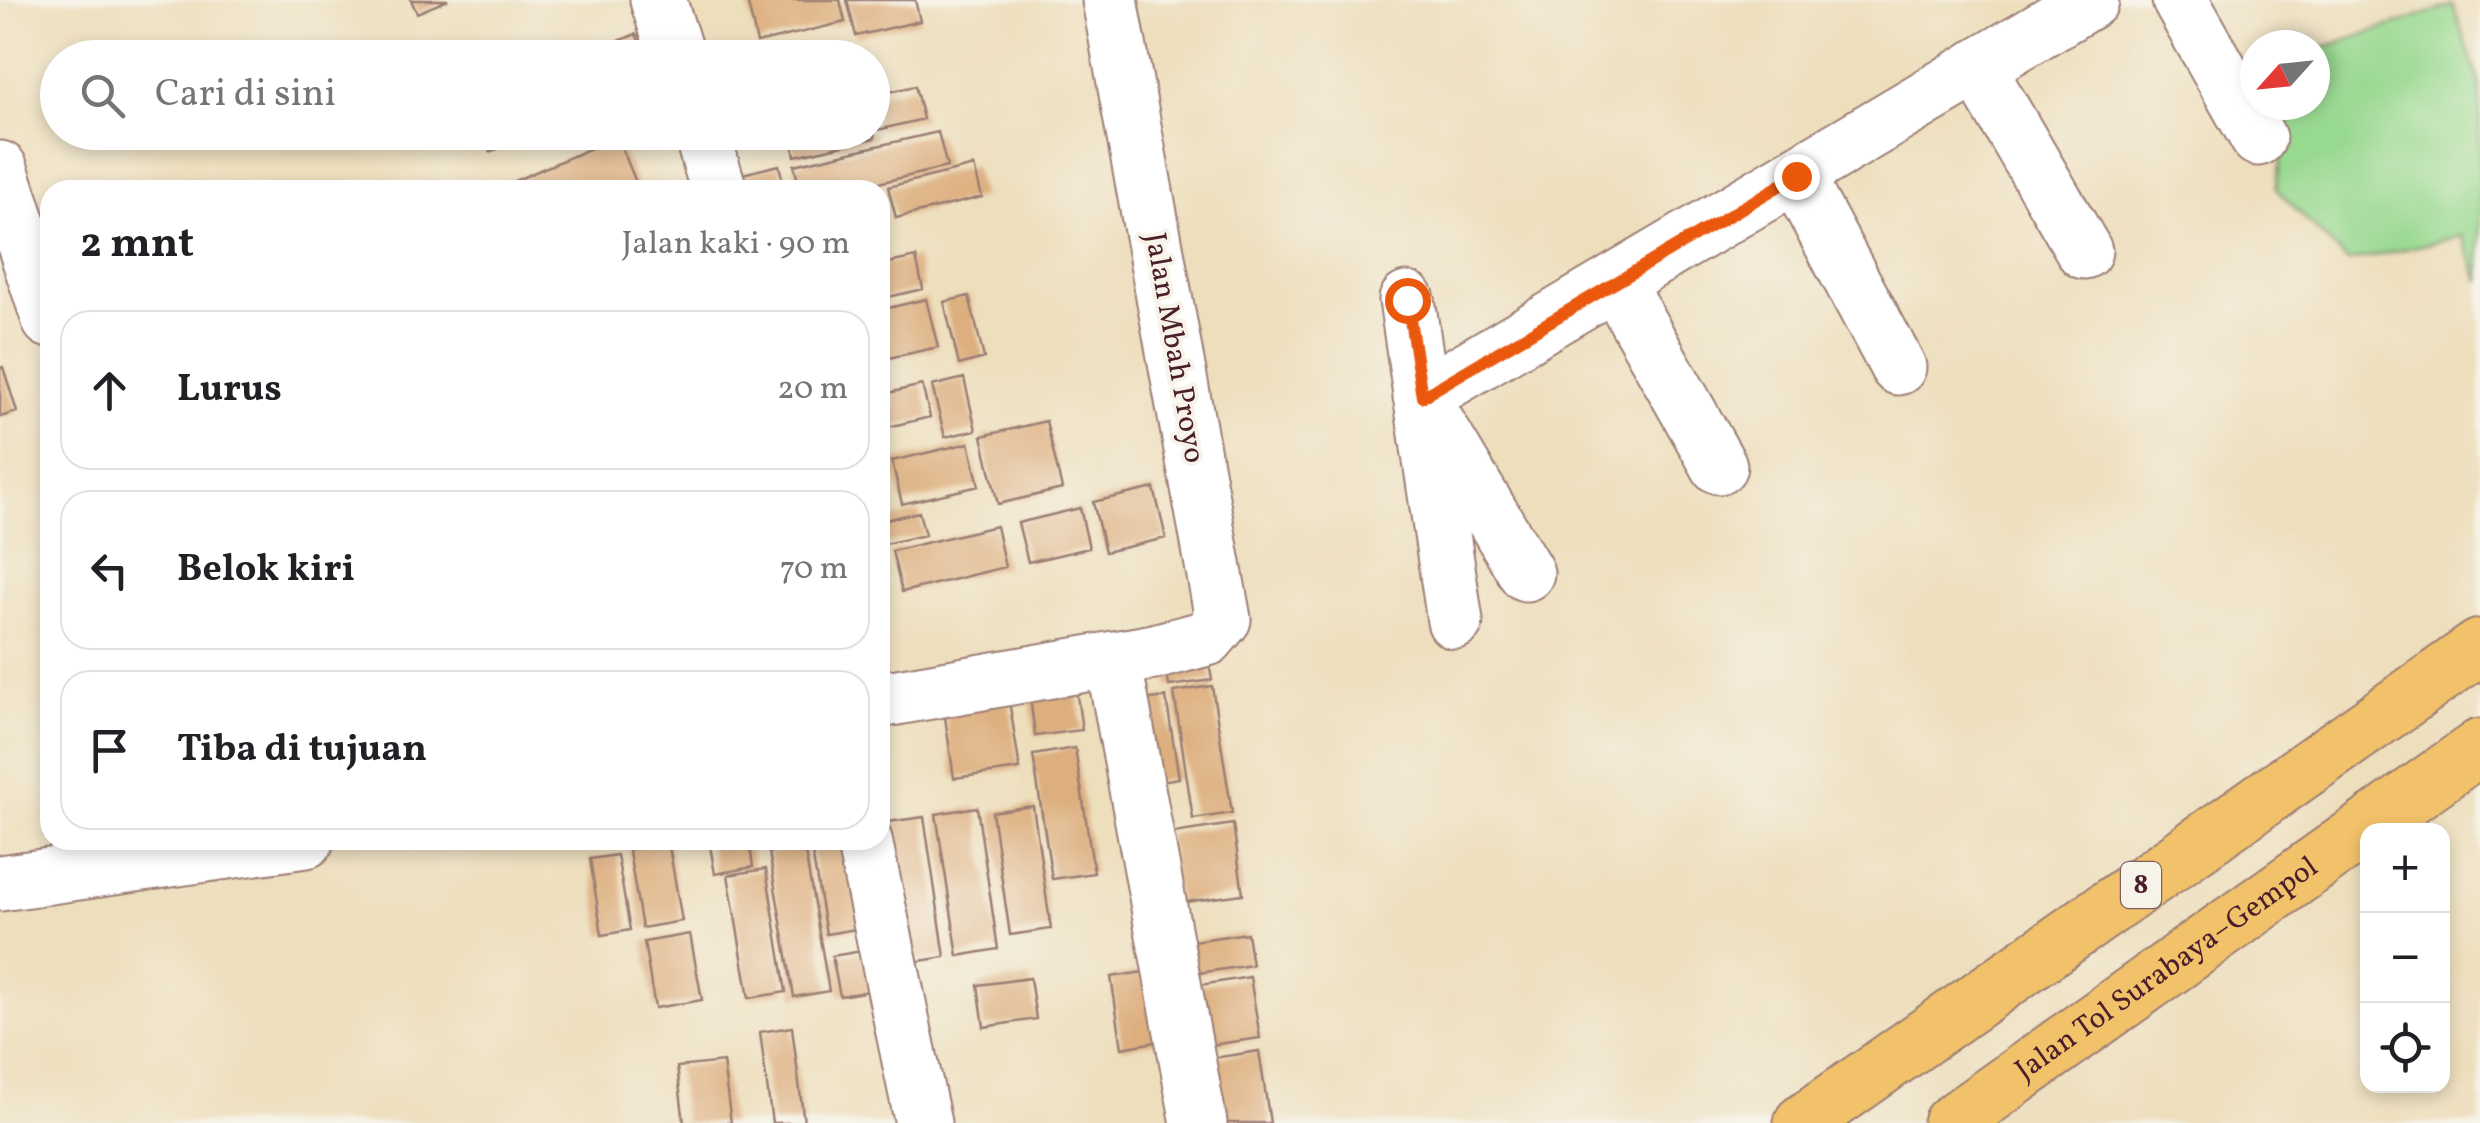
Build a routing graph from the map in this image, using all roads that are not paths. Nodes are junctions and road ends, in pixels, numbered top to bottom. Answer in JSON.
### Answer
{"nodes":[{"id":1,"x":658,"y":0,"type":"edge"},
{"id":2,"x":1110,"y":0,"type":"edge"},
{"id":3,"x":2090,"y":0,"type":"edge"},
{"id":4,"x":2180,"y":0,"type":"edge"},
{"id":5,"x":671,"y":40,"type":"edge"},
{"id":6,"x":1977,"y":67,"type":"junction"},
{"id":7,"x":2258,"y":138,"type":"dead end"},
{"id":8,"x":707,"y":150,"type":"edge"},
{"id":9,"x":0,"y":170,"type":"edge"},
{"id":10,"x":1796,"y":176,"type":"junction"},
{"id":11,"x":716,"y":180,"type":"edge"},
{"id":12,"x":2084,"y":251,"type":"dead end"},
{"id":13,"x":1616,"y":284,"type":"junction"},
{"id":14,"x":40,"y":290,"type":"edge"},
{"id":15,"x":1407,"y":300,"type":"dead end"},
{"id":16,"x":1898,"y":367,"type":"dead end"},
{"id":17,"x":1422,"y":397,"type":"junction"},
{"id":18,"x":1718,"y":466,"type":"dead end"},
{"id":19,"x":1526,"y":573,"type":"dead end"},
{"id":20,"x":1455,"y":621,"type":"dead end"},
{"id":21,"x":2480,"y":647,"type":"edge"},
{"id":22,"x":1134,"y":655,"type":"junction"},
{"id":23,"x":890,"y":698,"type":"edge"},
{"id":24,"x":2480,"y":748,"type":"edge"},
{"id":25,"x":235,"y":850,"type":"edge"},
{"id":26,"x":866,"y":850,"type":"edge"},
{"id":27,"x":0,"y":883,"type":"edge"},
{"id":28,"x":923,"y":1123,"type":"edge"},
{"id":29,"x":1199,"y":1123,"type":"edge"},
{"id":30,"x":1802,"y":1123,"type":"edge"},
{"id":31,"x":1951,"y":1123,"type":"edge"}],
"edges":[{"from":1,"to":5,"type":"street"},
{"from":2,"to":22,"type":"street","name":"Jalan Mbah Proyo"},
{"from":3,"to":6,"type":"street"},
{"from":4,"to":7,"type":"street"},
{"from":6,"to":10,"type":"street"},
{"from":6,"to":12,"type":"street"},
{"from":8,"to":11,"type":"street"},
{"from":9,"to":14,"type":"street"},
{"from":10,"to":13,"type":"street"},
{"from":10,"to":16,"type":"street"},
{"from":13,"to":17,"type":"street"},
{"from":13,"to":18,"type":"street"},
{"from":15,"to":17,"type":"street"},
{"from":17,"to":19,"type":"street"},
{"from":17,"to":20,"type":"street"},
{"from":21,"to":30,"type":"highway","number":"8"},
{"from":22,"to":23,"type":"street","name":"Jalan Mbah Proyo"},
{"from":22,"to":29,"type":"street"},
{"from":24,"to":31,"type":"highway","name":"Jalan Tol Surabaya–Gempol"},
{"from":25,"to":27,"type":"street"},
{"from":26,"to":28,"type":"street"}]}
